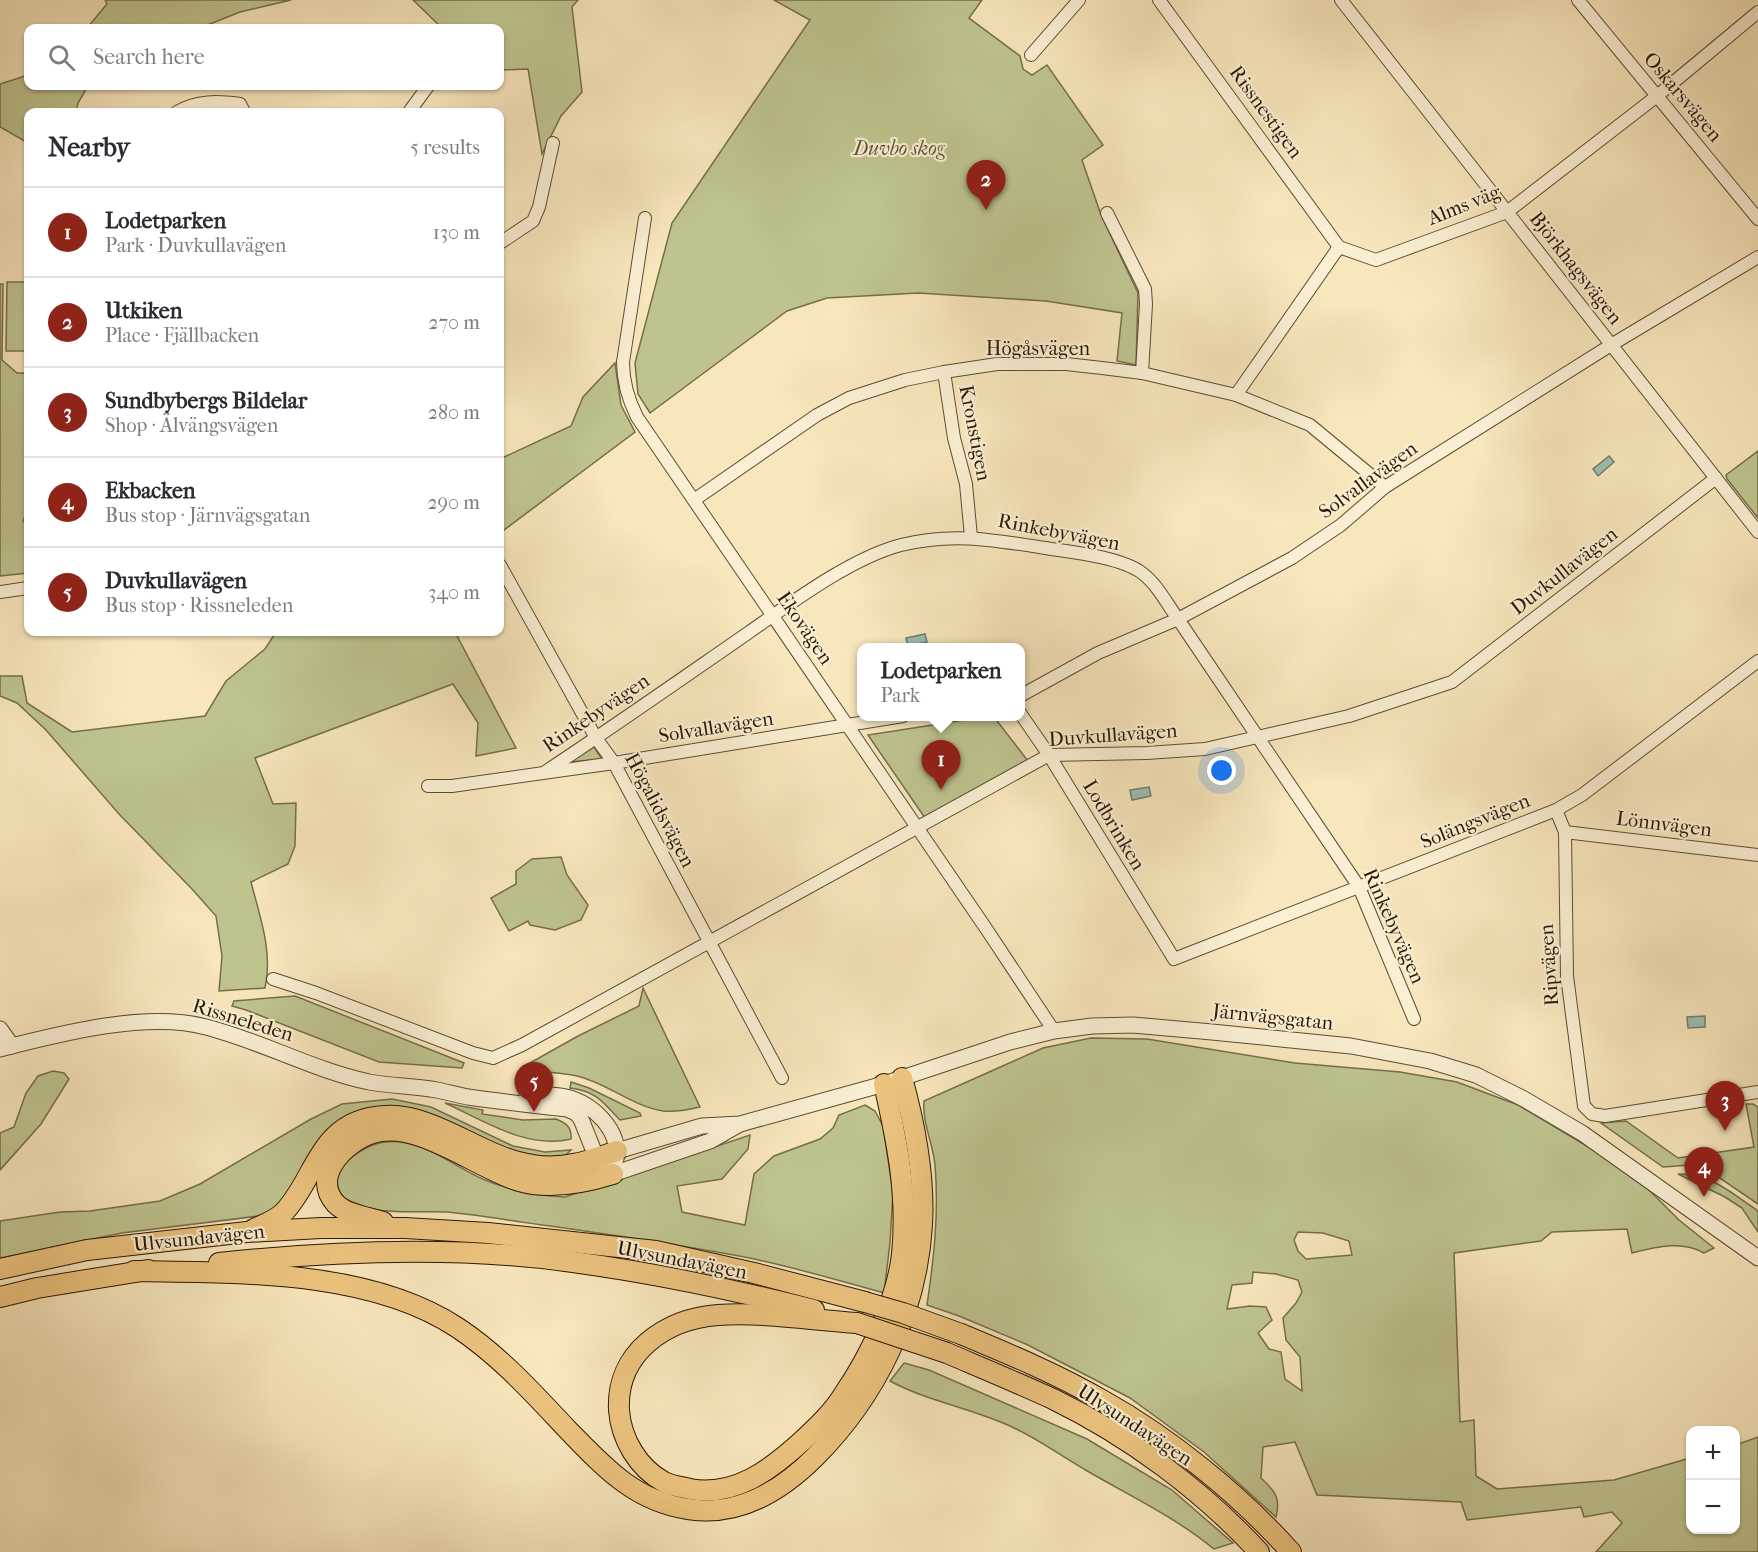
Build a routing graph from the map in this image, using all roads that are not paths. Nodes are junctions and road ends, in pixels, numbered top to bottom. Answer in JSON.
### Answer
{"nodes":[{"id":1,"x":1079,"y":0,"type":"edge"},
{"id":2,"x":1159,"y":0,"type":"edge"},
{"id":3,"x":1341,"y":0,"type":"edge"},
{"id":4,"x":1578,"y":0,"type":"edge"},
{"id":5,"x":1758,"y":12,"type":"edge"},
{"id":6,"x":1031,"y":55,"type":"dead end"},
{"id":7,"x":425,"y":90,"type":"edge"},
{"id":8,"x":1657,"y":96,"type":"junction"},
{"id":9,"x":214,"y":101,"type":"junction"},
{"id":10,"x":187,"y":108,"type":"edge"},
{"id":11,"x":209,"y":108,"type":"edge"},
{"id":12,"x":242,"y":108,"type":"edge"},
{"id":13,"x":412,"y":108,"type":"edge"},
{"id":14,"x":553,"y":143,"type":"dead end"},
{"id":15,"x":1507,"y":212,"type":"junction"},
{"id":16,"x":1107,"y":213,"type":"dead end"},
{"id":17,"x":645,"y":218,"type":"dead end"},
{"id":18,"x":1758,"y":219,"type":"edge"},
{"id":19,"x":504,"y":240,"type":"edge"},
{"id":20,"x":1339,"y":247,"type":"junction"},
{"id":21,"x":1758,"y":257,"type":"edge"},
{"id":22,"x":1611,"y":345,"type":"junction"},
{"id":23,"x":944,"y":372,"type":"junction"},
{"id":24,"x":1142,"y":373,"type":"junction"},
{"id":25,"x":1236,"y":395,"type":"junction"},
{"id":26,"x":1716,"y":478,"type":"junction"},
{"id":27,"x":1385,"y":487,"type":"junction"},
{"id":28,"x":694,"y":500,"type":"junction"},
{"id":29,"x":1758,"y":532,"type":"edge"},
{"id":30,"x":970,"y":537,"type":"junction"},
{"id":31,"x":504,"y":572,"type":"edge"},
{"id":32,"x":24,"y":589,"type":"edge"},
{"id":33,"x":0,"y":592,"type":"edge"},
{"id":34,"x":773,"y":615,"type":"junction"},
{"id":35,"x":1178,"y":619,"type":"junction"},
{"id":36,"x":1758,"y":661,"type":"edge"},
{"id":37,"x":1025,"y":693,"type":"edge"},
{"id":38,"x":1025,"y":720,"type":"edge"},
{"id":39,"x":875,"y":721,"type":"edge"},
{"id":40,"x":847,"y":725,"type":"junction"},
{"id":41,"x":1256,"y":736,"type":"junction"},
{"id":42,"x":596,"y":738,"type":"junction"},
{"id":43,"x":1049,"y":755,"type":"junction"},
{"id":44,"x":614,"y":764,"type":"junction"},
{"id":45,"x":545,"y":772,"type":"junction"},
{"id":46,"x":428,"y":786,"type":"dead end"},
{"id":47,"x":1556,"y":810,"type":"junction"},
{"id":48,"x":918,"y":829,"type":"junction"},
{"id":49,"x":1565,"y":832,"type":"junction"},
{"id":50,"x":1758,"y":855,"type":"edge"},
{"id":51,"x":1359,"y":887,"type":"junction"},
{"id":52,"x":709,"y":943,"type":"junction"},
{"id":53,"x":1173,"y":959,"type":"joint"},
{"id":54,"x":273,"y":979,"type":"dead end"},
{"id":55,"x":1414,"y":1020,"type":"dead end"},
{"id":56,"x":0,"y":1029,"type":"edge"},
{"id":57,"x":1054,"y":1031,"type":"junction"},
{"id":58,"x":6,"y":1048,"type":"edge"},
{"id":59,"x":782,"y":1078,"type":"dead end"},
{"id":60,"x":893,"y":1081,"type":"junction"},
{"id":61,"x":437,"y":1090,"type":"junction"},
{"id":62,"x":1758,"y":1092,"type":"edge"},
{"id":63,"x":740,"y":1124,"type":"junction"},
{"id":64,"x":617,"y":1151,"type":"junction"},
{"id":65,"x":597,"y":1158,"type":"junction"},
{"id":66,"x":613,"y":1174,"type":"junction"},
{"id":67,"x":405,"y":1228,"type":"junction"},
{"id":68,"x":247,"y":1232,"type":"junction"},
{"id":69,"x":1758,"y":1258,"type":"edge"},
{"id":70,"x":0,"y":1269,"type":"edge"},
{"id":71,"x":134,"y":1271,"type":"junction"},
{"id":72,"x":0,"y":1298,"type":"edge"},
{"id":73,"x":857,"y":1323,"type":"junction"},
{"id":74,"x":1259,"y":1552,"type":"edge"},
{"id":75,"x":1291,"y":1552,"type":"edge"}],
"edges":[{"from":1,"to":6,"type":"street"},
{"from":2,"to":20,"type":"street","name":"Rissnestigen"},
{"from":3,"to":15,"type":"street","name":"Björkhagsvägen"},
{"from":4,"to":8,"type":"street","name":"Oskarsvägen"},
{"from":5,"to":8,"type":"street","name":"Alms väg"},
{"from":7,"to":13,"type":"street"},
{"from":8,"to":15,"type":"street","name":"Alms väg"},
{"from":8,"to":18,"type":"street","name":"Oskarsvägen"},
{"from":9,"to":10,"type":"street"},
{"from":9,"to":11,"type":"street"},
{"from":9,"to":12,"type":"street"},
{"from":14,"to":19,"type":"street"},
{"from":15,"to":20,"type":"street","name":"Alms väg"},
{"from":15,"to":22,"type":"street","name":"Björkhagsvägen"},
{"from":16,"to":24,"type":"street"},
{"from":17,"to":28,"type":"street","name":"Ekovägen"},
{"from":20,"to":25,"type":"street"},
{"from":21,"to":22,"type":"street","name":"Solvallavägen"},
{"from":22,"to":26,"type":"street","name":"Björkhagsvägen"},
{"from":22,"to":27,"type":"street","name":"Solvallavägen"},
{"from":23,"to":24,"type":"street","name":"Högåsvägen"},
{"from":23,"to":28,"type":"street","name":"Högåsvägen"},
{"from":23,"to":30,"type":"street","name":"Kronstigen"},
{"from":24,"to":25,"type":"street","name":"Högåsvägen"},
{"from":25,"to":27,"type":"street","name":"Högåsvägen"},
{"from":26,"to":29,"type":"street","name":"Björkhagsvägen"},
{"from":26,"to":41,"type":"street","name":"Duvkullavägen"},
{"from":27,"to":35,"type":"street","name":"Solvallavägen"},
{"from":28,"to":34,"type":"street","name":"Ekovägen"},
{"from":30,"to":34,"type":"street","name":"Rinkebyvägen"},
{"from":30,"to":35,"type":"street","name":"Rinkebyvägen"},
{"from":31,"to":42,"type":"street","name":"Högalidsvägen"},
{"from":32,"to":33,"type":"street"},
{"from":34,"to":40,"type":"street","name":"Ekovägen"},
{"from":34,"to":42,"type":"street","name":"Rinkebyvägen"},
{"from":35,"to":37,"type":"street","name":"Solvallavägen"},
{"from":35,"to":41,"type":"street","name":"Rinkebyvägen"},
{"from":36,"to":47,"type":"street","name":"Solängsvägen"},
{"from":38,"to":43,"type":"street","name":"Lodbrinken"},
{"from":39,"to":40,"type":"street","name":"Solvallavägen"},
{"from":40,"to":44,"type":"street","name":"Solvallavägen"},
{"from":40,"to":48,"type":"street","name":"Ekovägen"},
{"from":41,"to":43,"type":"street","name":"Duvkullavägen"},
{"from":41,"to":51,"type":"street","name":"Rinkebyvägen"},
{"from":42,"to":44,"type":"street","name":"Högalidsvägen"},
{"from":42,"to":45,"type":"street","name":"Rinkebyvägen"},
{"from":43,"to":48,"type":"street","name":"Duvkullavägen"},
{"from":43,"to":53,"type":"street","name":"Lodbrinken"},
{"from":44,"to":45,"type":"street","name":"Solvallavägen"},
{"from":44,"to":52,"type":"street","name":"Högalidsvägen"},
{"from":45,"to":46,"type":"street","name":"Solvallavägen"},
{"from":47,"to":49,"type":"street","name":"Ripvägen"},
{"from":47,"to":51,"type":"street","name":"Solängsvägen"},
{"from":48,"to":52,"type":"street","name":"Duvkullavägen"},
{"from":48,"to":57,"type":"street","name":"Ekovägen"},
{"from":49,"to":50,"type":"street","name":"Lönnvägen"},
{"from":49,"to":62,"type":"street","name":"Ripvägen"},
{"from":51,"to":53,"type":"street","name":"Solängsvägen"},
{"from":51,"to":55,"type":"street","name":"Rinkebyvägen"},
{"from":52,"to":54,"type":"street","name":"Duvkullavägen"},
{"from":52,"to":59,"type":"street","name":"Högalidsvägen"},
{"from":56,"to":58,"type":"street"},
{"from":57,"to":60,"type":"street","name":"Järnvägsgatan"},
{"from":57,"to":69,"type":"street","name":"Järnvägsgatan"},
{"from":58,"to":61,"type":"street","name":"Rissneleden"},
{"from":60,"to":63,"type":"street","name":"Järnvägsgatan"},
{"from":60,"to":71,"type":"main road"},
{"from":60,"to":73,"type":"main road"},
{"from":61,"to":64,"type":"street","name":"Rissneleden"},
{"from":61,"to":65,"type":"street","name":"Rissneleden"},
{"from":63,"to":64,"type":"street","name":"Järnvägsgatan"},
{"from":63,"to":66,"type":"street","name":"Järnvägsgatan"},
{"from":64,"to":65,"type":"main road"},
{"from":64,"to":66,"type":"street"},
{"from":65,"to":66,"type":"street","name":"Rissneleden"},
{"from":65,"to":68,"type":"main road"},
{"from":66,"to":67,"type":"main road"},
{"from":67,"to":68,"type":"main road","name":"Ulvsundavägen"},
{"from":67,"to":75,"type":"main road","name":"Ulvsundavägen","bridge":true},
{"from":68,"to":70,"type":"main road","name":"Ulvsundavägen"},
{"from":71,"to":72,"type":"main road","name":"Ulvsundavägen"},
{"from":71,"to":73,"type":"main road","name":"Ulvsundavägen"},
{"from":73,"to":74,"type":"main road","name":"Ulvsundavägen","bridge":true}]}
